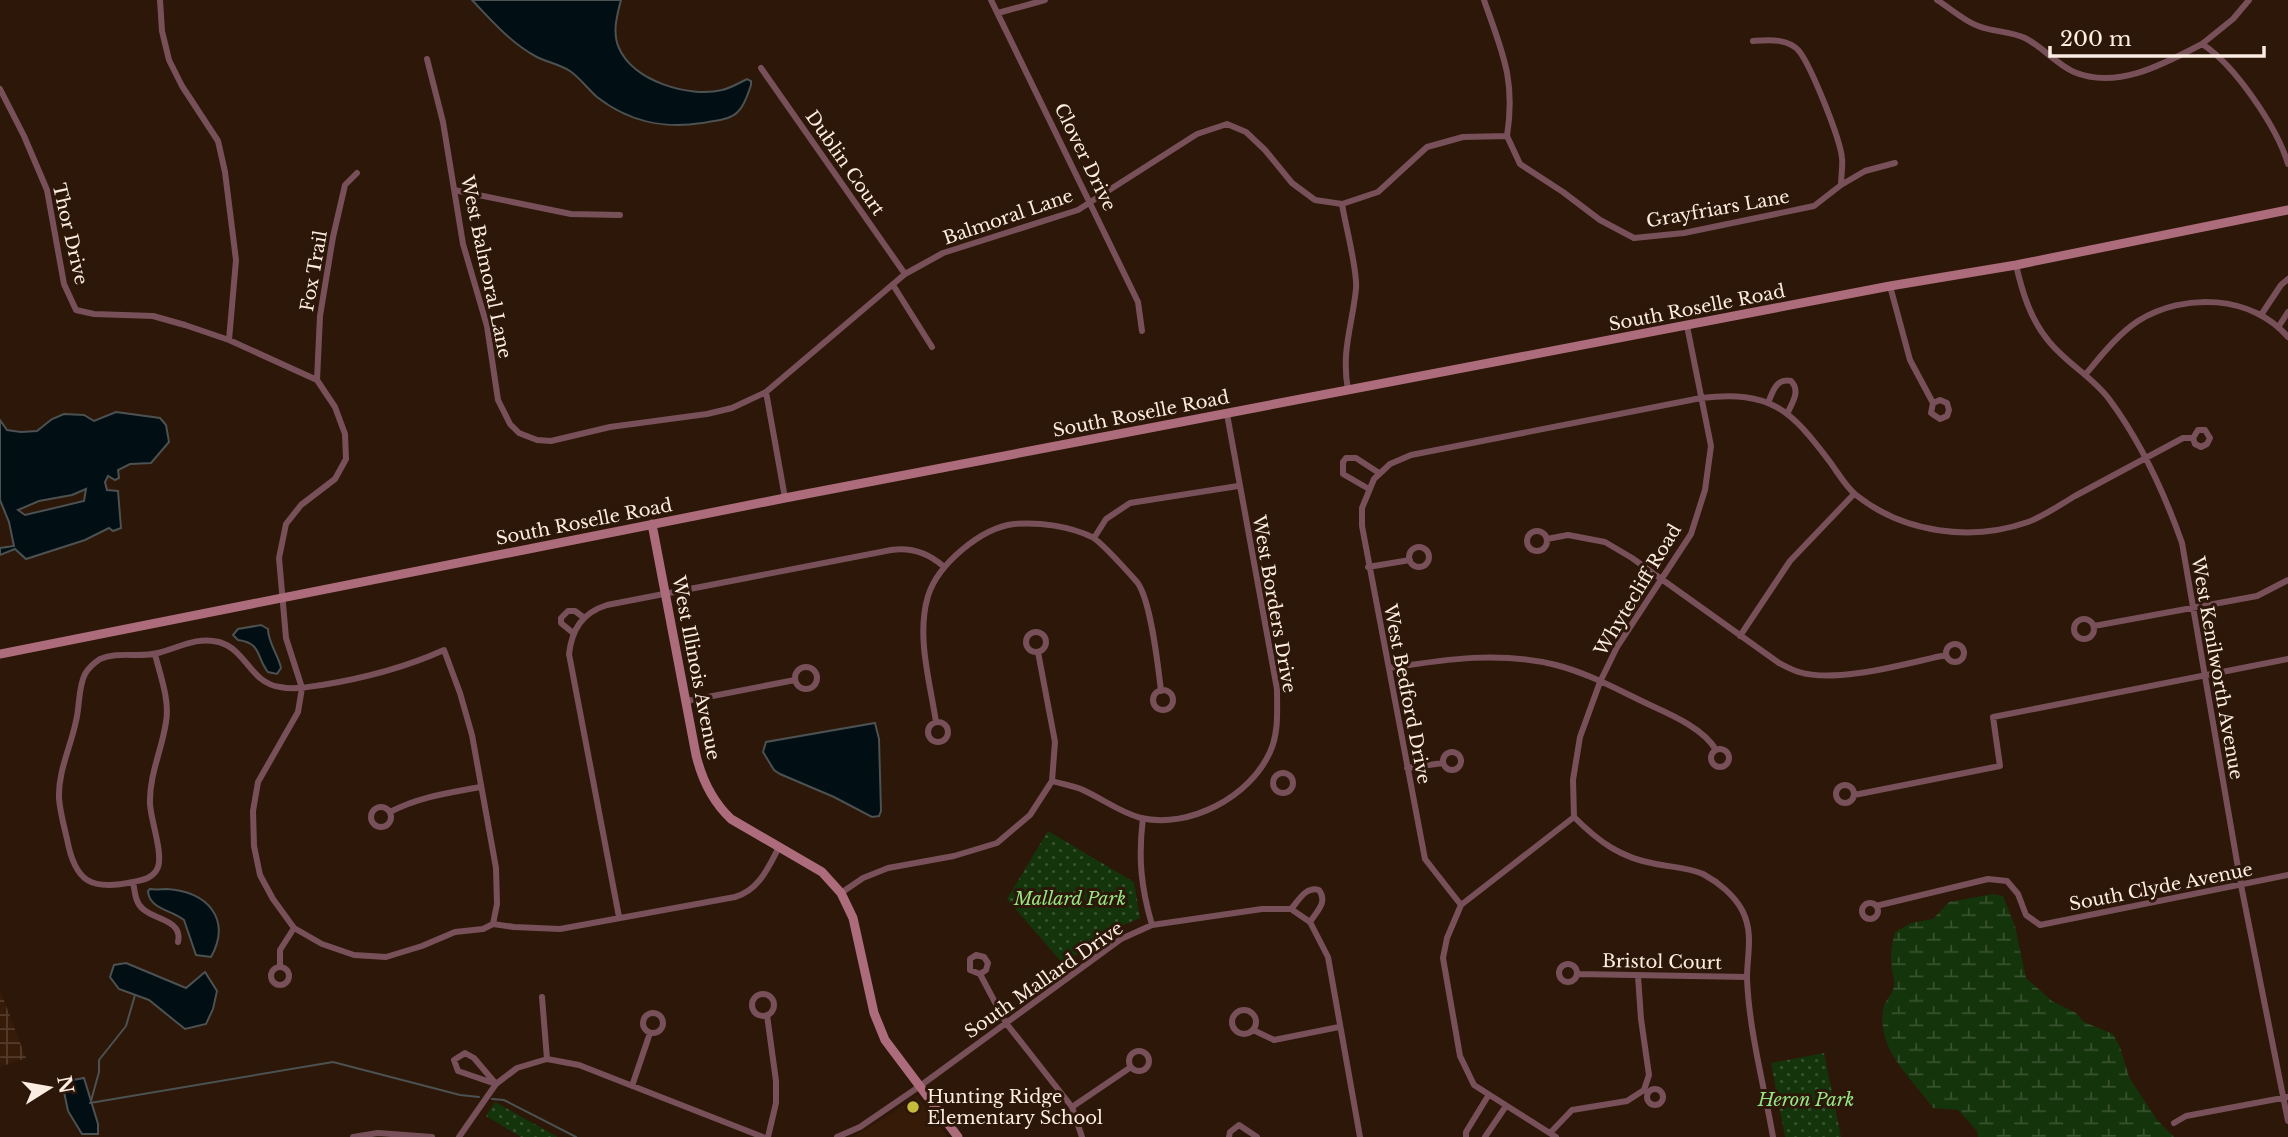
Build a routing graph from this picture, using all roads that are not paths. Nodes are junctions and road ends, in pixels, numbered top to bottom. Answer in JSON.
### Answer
{"nodes":[{"id":1,"x":160,"y":0,"type":"edge"},
{"id":2,"x":991,"y":0,"type":"edge"},
{"id":3,"x":1045,"y":0,"type":"edge"},
{"id":4,"x":1484,"y":0,"type":"edge"},
{"id":5,"x":1937,"y":0,"type":"edge"},
{"id":6,"x":2249,"y":0,"type":"edge"},
{"id":7,"x":998,"y":12,"type":"junction"},
{"id":8,"x":1753,"y":41,"type":"dead end"},
{"id":9,"x":2202,"y":44,"type":"junction"},
{"id":10,"x":427,"y":60,"type":"dead end"},
{"id":11,"x":761,"y":68,"type":"dead end"},
{"id":12,"x":0,"y":89,"type":"edge"},
{"id":13,"x":1507,"y":136,"type":"junction"},
{"id":14,"x":1895,"y":163,"type":"dead end"},
{"id":15,"x":2288,"y":164,"type":"edge"},
{"id":16,"x":357,"y":173,"type":"dead end"},
{"id":17,"x":1841,"y":185,"type":"junction"},
{"id":18,"x":454,"y":190,"type":"junction"},
{"id":19,"x":1091,"y":202,"type":"junction"},
{"id":20,"x":1342,"y":204,"type":"junction"},
{"id":21,"x":2288,"y":210,"type":"edge"},
{"id":22,"x":620,"y":215,"type":"dead end"},
{"id":23,"x":2016,"y":265,"type":"junction"},
{"id":24,"x":905,"y":274,"type":"junction"},
{"id":25,"x":2288,"y":279,"type":"edge"},
{"id":26,"x":893,"y":285,"type":"junction"},
{"id":27,"x":1890,"y":286,"type":"junction"},
{"id":28,"x":2288,"y":312,"type":"edge"},
{"id":29,"x":2261,"y":315,"type":"junction"},
{"id":30,"x":1687,"y":326,"type":"junction"},
{"id":31,"x":2278,"y":326,"type":"junction"},
{"id":32,"x":1142,"y":331,"type":"dead end"},
{"id":33,"x":2288,"y":337,"type":"edge"},
{"id":34,"x":229,"y":340,"type":"junction"},
{"id":35,"x":932,"y":347,"type":"dead end"},
{"id":36,"x":2085,"y":375,"type":"junction"},
{"id":37,"x":317,"y":380,"type":"junction"},
{"id":38,"x":1348,"y":390,"type":"junction"},
{"id":39,"x":766,"y":392,"type":"junction"},
{"id":40,"x":1702,"y":398,"type":"junction"},
{"id":41,"x":1769,"y":403,"type":"junction"},
{"id":42,"x":1934,"y":403,"type":"dead end"},
{"id":43,"x":1227,"y":414,"type":"junction"},
{"id":44,"x":1787,"y":414,"type":"junction"},
{"id":45,"x":519,"y":433,"type":"joint"},
{"id":46,"x":2193,"y":438,"type":"dead end"},
{"id":47,"x":2145,"y":458,"type":"junction"},
{"id":48,"x":1376,"y":476,"type":"junction"},
{"id":49,"x":1238,"y":486,"type":"junction"},
{"id":50,"x":1369,"y":489,"type":"junction"},
{"id":51,"x":1854,"y":494,"type":"junction"},
{"id":52,"x":786,"y":498,"type":"junction"},
{"id":53,"x":652,"y":524,"type":"junction"},
{"id":54,"x":1094,"y":538,"type":"junction"},
{"id":55,"x":1547,"y":539,"type":"dead end"},
{"id":56,"x":1410,"y":560,"type":"dead end"},
{"id":57,"x":943,"y":566,"type":"junction"},
{"id":58,"x":1368,"y":567,"type":"junction"},
{"id":59,"x":1661,"y":580,"type":"junction"},
{"id":60,"x":2288,"y":580,"type":"edge"},
{"id":61,"x":665,"y":592,"type":"junction"},
{"id":62,"x":283,"y":598,"type":"junction"},
{"id":63,"x":2194,"y":607,"type":"junction"},
{"id":64,"x":583,"y":617,"type":"junction"},
{"id":65,"x":2094,"y":626,"type":"dead end"},
{"id":66,"x":575,"y":630,"type":"junction"},
{"id":67,"x":1740,"y":636,"type":"junction"},
{"id":68,"x":1038,"y":652,"type":"dead end"},
{"id":69,"x":0,"y":654,"type":"edge"},
{"id":70,"x":155,"y":654,"type":"junction"},
{"id":71,"x":1946,"y":655,"type":"dead end"},
{"id":72,"x":2288,"y":659,"type":"edge"},
{"id":73,"x":1390,"y":668,"type":"junction"},
{"id":74,"x":2204,"y":675,"type":"junction"},
{"id":75,"x":795,"y":680,"type":"dead end"},
{"id":76,"x":1600,"y":682,"type":"junction"},
{"id":77,"x":302,"y":688,"type":"junction"},
{"id":78,"x":1161,"y":691,"type":"dead end"},
{"id":79,"x":687,"y":701,"type":"junction"},
{"id":80,"x":936,"y":722,"type":"dead end"},
{"id":81,"x":1716,"y":750,"type":"dead end"},
{"id":82,"x":1443,"y":763,"type":"dead end"},
{"id":83,"x":1406,"y":768,"type":"junction"},
{"id":84,"x":1259,"y":769,"type":"junction"},
{"id":85,"x":1275,"y":778,"type":"dead end"},
{"id":86,"x":1052,"y":781,"type":"junction"},
{"id":87,"x":480,"y":787,"type":"junction"},
{"id":88,"x":1854,"y":795,"type":"dead end"},
{"id":89,"x":390,"y":812,"type":"dead end"},
{"id":90,"x":1574,"y":817,"type":"junction"},
{"id":91,"x":1143,"y":818,"type":"junction"},
{"id":92,"x":779,"y":847,"type":"junction"},
{"id":93,"x":2288,"y":875,"type":"edge"},
{"id":94,"x":133,"y":882,"type":"junction"},
{"id":95,"x":2241,"y":885,"type":"junction"},
{"id":96,"x":841,"y":893,"type":"junction"},
{"id":97,"x":1461,"y":905,"type":"junction"},
{"id":98,"x":1876,"y":906,"type":"dead end"},
{"id":99,"x":1291,"y":909,"type":"junction"},
{"id":100,"x":619,"y":917,"type":"junction"},
{"id":101,"x":1310,"y":922,"type":"junction"},
{"id":102,"x":493,"y":924,"type":"junction"},
{"id":103,"x":1152,"y":925,"type":"junction"},
{"id":104,"x":294,"y":928,"type":"junction"},
{"id":105,"x":178,"y":942,"type":"dead end"},
{"id":106,"x":280,"y":967,"type":"dead end"},
{"id":107,"x":980,"y":974,"type":"dead end"},
{"id":108,"x":1577,"y":974,"type":"dead end"},
{"id":109,"x":1638,"y":976,"type":"junction"},
{"id":110,"x":1747,"y":977,"type":"junction"},
{"id":111,"x":542,"y":997,"type":"dead end"},
{"id":112,"x":767,"y":1015,"type":"dead end"},
{"id":113,"x":1006,"y":1023,"type":"junction"},
{"id":114,"x":1339,"y":1027,"type":"junction"},
{"id":115,"x":1253,"y":1030,"type":"dead end"},
{"id":116,"x":650,"y":1033,"type":"dead end"},
{"id":117,"x":547,"y":1059,"type":"junction"},
{"id":118,"x":1131,"y":1067,"type":"dead end"},
{"id":119,"x":496,"y":1084,"type":"junction"},
{"id":120,"x":632,"y":1086,"type":"junction"},
{"id":121,"x":920,"y":1086,"type":"junction"},
{"id":122,"x":1488,"y":1096,"type":"junction"},
{"id":123,"x":2286,"y":1097,"type":"edge"},
{"id":124,"x":1506,"y":1106,"type":"junction"},
{"id":125,"x":1072,"y":1107,"type":"junction"},
{"id":126,"x":2288,"y":1121,"type":"edge"},
{"id":127,"x":2174,"y":1122,"type":"dead end"},
{"id":128,"x":1554,"y":1135,"type":"edge"},
{"id":129,"x":353,"y":1137,"type":"edge"},
{"id":130,"x":432,"y":1137,"type":"edge"},
{"id":131,"x":459,"y":1137,"type":"edge"},
{"id":132,"x":766,"y":1137,"type":"edge"},
{"id":133,"x":837,"y":1137,"type":"edge"},
{"id":134,"x":958,"y":1137,"type":"edge"},
{"id":135,"x":1082,"y":1137,"type":"edge"},
{"id":136,"x":1229,"y":1137,"type":"edge"},
{"id":137,"x":1257,"y":1137,"type":"edge"},
{"id":138,"x":1360,"y":1137,"type":"edge"},
{"id":139,"x":1466,"y":1137,"type":"edge"},
{"id":140,"x":1485,"y":1137,"type":"edge"},
{"id":141,"x":1773,"y":1137,"type":"edge"}],
"edges":[{"from":1,"to":34,"type":"street"},
{"from":2,"to":7,"type":"street","name":"Clover Drive"},
{"from":3,"to":7,"type":"street"},
{"from":4,"to":13,"type":"street"},
{"from":5,"to":9,"type":"street"},
{"from":6,"to":9,"type":"street"},
{"from":7,"to":19,"type":"street","name":"Clover Drive"},
{"from":8,"to":17,"type":"street"},
{"from":9,"to":15,"type":"street"},
{"from":10,"to":18,"type":"street","name":"West Balmoral Lane"},
{"from":11,"to":24,"type":"street","name":"Dublin Court"},
{"from":12,"to":34,"type":"street","name":"Thor Drive"},
{"from":13,"to":17,"type":"street","name":"Grayfriars Lane"},
{"from":13,"to":20,"type":"street"},
{"from":14,"to":17,"type":"street","name":"Grayfriars Lane"},
{"from":16,"to":37,"type":"street","name":"Fox Trail"},
{"from":18,"to":22,"type":"street"},
{"from":18,"to":45,"type":"street","name":"West Balmoral Lane"},
{"from":19,"to":20,"type":"street","name":"Balmoral Lane"},
{"from":19,"to":24,"type":"street","name":"Balmoral Lane"},
{"from":19,"to":32,"type":"street","name":"Clover Drive"},
{"from":20,"to":38,"type":"street"},
{"from":21,"to":23,"type":"main road","name":"South Roselle Road"},
{"from":23,"to":27,"type":"main road","name":"South Roselle Road"},
{"from":23,"to":36,"type":"street","name":"West Kenilworth Avenue"},
{"from":24,"to":26,"type":"street","name":"Balmoral Lane"},
{"from":25,"to":29,"type":"street"},
{"from":26,"to":35,"type":"street"},
{"from":26,"to":39,"type":"street","name":"Balmoral Lane"},
{"from":27,"to":30,"type":"main road","name":"South Roselle Road"},
{"from":27,"to":42,"type":"street"},
{"from":28,"to":31,"type":"street"},
{"from":29,"to":31,"type":"street"},
{"from":29,"to":36,"type":"street"},
{"from":30,"to":38,"type":"main road","name":"South Roselle Road"},
{"from":30,"to":40,"type":"street","name":"Whytecliff Road"},
{"from":31,"to":33,"type":"street"},
{"from":34,"to":37,"type":"street"},
{"from":36,"to":47,"type":"street","name":"West Kenilworth Avenue"},
{"from":37,"to":62,"type":"street"},
{"from":38,"to":43,"type":"main road","name":"South Roselle Road"},
{"from":39,"to":45,"type":"street","name":"Balmoral Lane"},
{"from":39,"to":52,"type":"street"},
{"from":40,"to":41,"type":"street"},
{"from":40,"to":48,"type":"street"},
{"from":40,"to":59,"type":"street","name":"Whytecliff Road"},
{"from":41,"to":44,"type":"street"},
{"from":41,"to":44,"type":"street"},
{"from":43,"to":49,"type":"street","name":"West Borders Drive"},
{"from":43,"to":52,"type":"main road","name":"South Roselle Road"},
{"from":44,"to":51,"type":"street"},
{"from":46,"to":47,"type":"street"},
{"from":47,"to":51,"type":"street"},
{"from":47,"to":63,"type":"street","name":"West Kenilworth Avenue"},
{"from":48,"to":50,"type":"street","name":"West Bedford Drive"},
{"from":48,"to":50,"type":"street"},
{"from":49,"to":54,"type":"street"},
{"from":49,"to":84,"type":"street","name":"West Borders Drive"},
{"from":50,"to":58,"type":"street","name":"West Bedford Drive"},
{"from":51,"to":67,"type":"street"},
{"from":52,"to":53,"type":"main road","name":"South Roselle Road"},
{"from":53,"to":61,"type":"main road","name":"West Illinois Avenue"},
{"from":53,"to":62,"type":"main road","name":"South Roselle Road"},
{"from":54,"to":57,"type":"street"},
{"from":54,"to":78,"type":"street"},
{"from":55,"to":59,"type":"street"},
{"from":56,"to":58,"type":"street"},
{"from":57,"to":61,"type":"street"},
{"from":57,"to":80,"type":"street"},
{"from":58,"to":73,"type":"street","name":"West Bedford Drive"},
{"from":59,"to":67,"type":"street"},
{"from":59,"to":76,"type":"street","name":"Whytecliff Road"},
{"from":60,"to":63,"type":"street"},
{"from":61,"to":64,"type":"street"},
{"from":61,"to":79,"type":"main road","name":"West Illinois Avenue"},
{"from":62,"to":69,"type":"main road","name":"South Roselle Road"},
{"from":62,"to":77,"type":"street"},
{"from":63,"to":65,"type":"street"},
{"from":63,"to":74,"type":"street","name":"West Kenilworth Avenue"},
{"from":64,"to":66,"type":"street"},
{"from":64,"to":66,"type":"street"},
{"from":66,"to":100,"type":"street"},
{"from":67,"to":71,"type":"street"},
{"from":68,"to":86,"type":"street"},
{"from":70,"to":77,"type":"street"},
{"from":70,"to":94,"type":"street"},
{"from":70,"to":94,"type":"street"},
{"from":72,"to":74,"type":"street"},
{"from":73,"to":76,"type":"street"},
{"from":73,"to":83,"type":"street","name":"West Bedford Drive"},
{"from":74,"to":88,"type":"street"},
{"from":74,"to":95,"type":"street","name":"West Kenilworth Avenue"},
{"from":75,"to":79,"type":"street"},
{"from":76,"to":81,"type":"street"},
{"from":76,"to":90,"type":"street","name":"Whytecliff Road"},
{"from":77,"to":87,"type":"street"},
{"from":77,"to":104,"type":"street"},
{"from":79,"to":92,"type":"main road","name":"West Illinois Avenue"},
{"from":82,"to":83,"type":"street"},
{"from":83,"to":97,"type":"street","name":"West Bedford Drive"},
{"from":84,"to":85,"type":"street"},
{"from":84,"to":91,"type":"street","name":"West Borders Drive"},
{"from":86,"to":91,"type":"street","name":"West Borders Drive"},
{"from":86,"to":96,"type":"street"},
{"from":87,"to":89,"type":"street"},
{"from":87,"to":102,"type":"street"},
{"from":90,"to":97,"type":"street"},
{"from":90,"to":110,"type":"street"},
{"from":91,"to":103,"type":"street"},
{"from":92,"to":96,"type":"main road","name":"West Illinois Avenue"},
{"from":92,"to":100,"type":"street"},
{"from":93,"to":95,"type":"street","name":"South Clyde Avenue"},
{"from":94,"to":105,"type":"street"},
{"from":95,"to":98,"type":"street","name":"South Clyde Avenue"},
{"from":95,"to":123,"type":"street","name":"West Kenilworth Avenue"},
{"from":96,"to":121,"type":"main road","name":"West Illinois Avenue"},
{"from":97,"to":122,"type":"street"},
{"from":99,"to":101,"type":"street"},
{"from":99,"to":101,"type":"street"},
{"from":99,"to":103,"type":"street","name":"South Mallard Drive"},
{"from":100,"to":102,"type":"street"},
{"from":101,"to":114,"type":"street"},
{"from":102,"to":104,"type":"street"},
{"from":103,"to":113,"type":"street","name":"South Mallard Drive"},
{"from":104,"to":106,"type":"street"},
{"from":107,"to":113,"type":"street"},
{"from":108,"to":109,"type":"street","name":"Bristol Court"},
{"from":109,"to":110,"type":"street","name":"Bristol Court"},
{"from":109,"to":128,"type":"street"},
{"from":110,"to":141,"type":"street"},
{"from":111,"to":117,"type":"street"},
{"from":112,"to":132,"type":"street"},
{"from":113,"to":121,"type":"street","name":"South Mallard Drive"},
{"from":113,"to":125,"type":"street"},
{"from":114,"to":115,"type":"street"},
{"from":114,"to":138,"type":"street"},
{"from":116,"to":120,"type":"street"},
{"from":117,"to":119,"type":"street"},
{"from":117,"to":120,"type":"street"},
{"from":118,"to":125,"type":"street"},
{"from":119,"to":119,"type":"street"},
{"from":119,"to":131,"type":"street"},
{"from":120,"to":132,"type":"street"},
{"from":121,"to":133,"type":"street","name":"South Mallard Drive"},
{"from":121,"to":134,"type":"main road","name":"West Illinois Avenue"},
{"from":122,"to":124,"type":"street"},
{"from":122,"to":139,"type":"street"},
{"from":123,"to":126,"type":"street","name":"West Kenilworth Avenue"},
{"from":123,"to":127,"type":"street"},
{"from":124,"to":128,"type":"street"},
{"from":124,"to":140,"type":"street"},
{"from":125,"to":135,"type":"street"},
{"from":129,"to":130,"type":"street"},
{"from":136,"to":137,"type":"street"}]}
